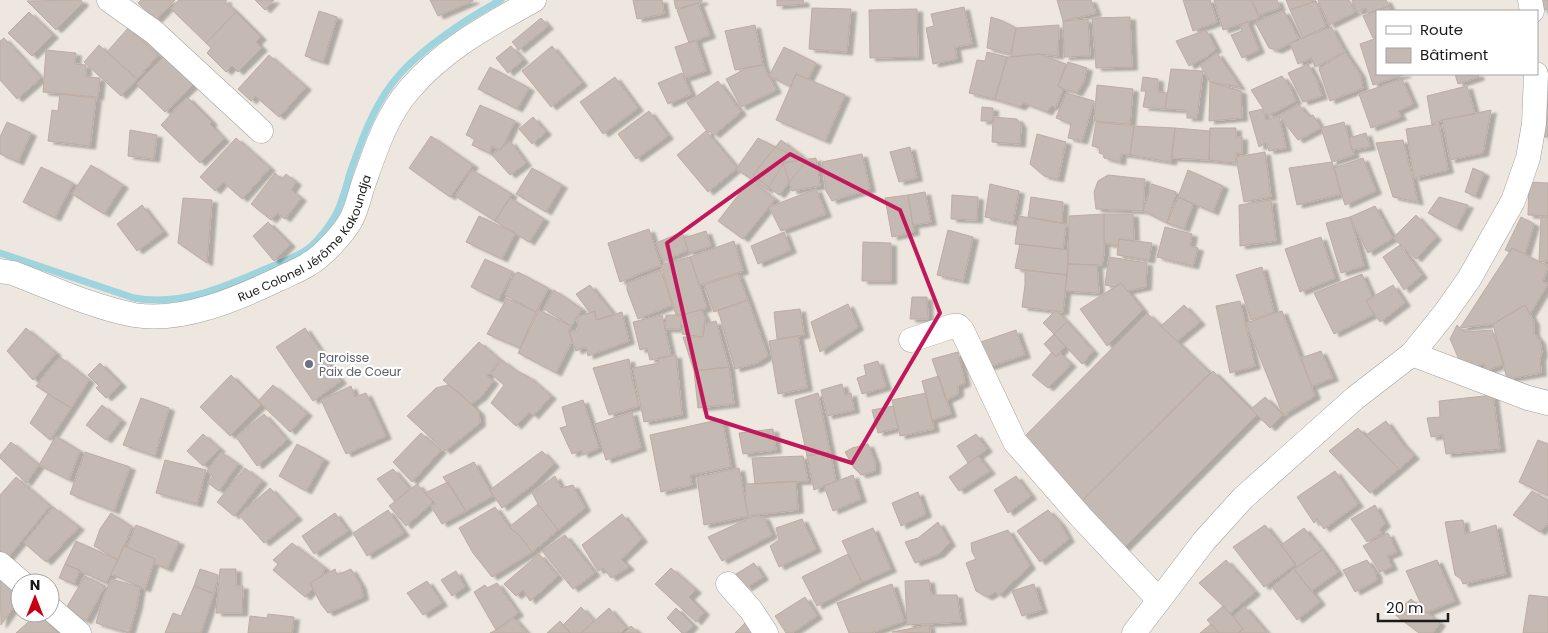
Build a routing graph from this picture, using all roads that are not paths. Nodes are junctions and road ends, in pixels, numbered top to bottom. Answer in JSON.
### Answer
{"nodes":[{"id":1,"x":109,"y":0,"type":"edge"},
{"id":2,"x":534,"y":0,"type":"edge"},
{"id":3,"x":1536,"y":75,"type":"edge"},
{"id":4,"x":261,"y":131,"type":"dead end"},
{"id":5,"x":0,"y":271,"type":"edge"},
{"id":6,"x":912,"y":340,"type":"dead end"},
{"id":7,"x":1412,"y":354,"type":"junction"},
{"id":8,"x":1548,"y":403,"type":"edge"},
{"id":9,"x":0,"y":564,"type":"edge"},
{"id":10,"x":10,"y":573,"type":"edge"},
{"id":11,"x":728,"y":584,"type":"dead end"},
{"id":12,"x":1159,"y":600,"type":"junction"},
{"id":13,"x":60,"y":617,"type":"edge"},
{"id":14,"x":79,"y":633,"type":"edge"},
{"id":15,"x":766,"y":633,"type":"edge"},
{"id":16,"x":1134,"y":633,"type":"edge"}],
"edges":[{"from":1,"to":4,"type":"street"},
{"from":2,"to":5,"type":"street","name":"Rue Colonel Jérôme Kakoundja"},
{"from":3,"to":7,"type":"street"},
{"from":6,"to":12,"type":"street"},
{"from":7,"to":8,"type":"street"},
{"from":7,"to":12,"type":"street"},
{"from":9,"to":10,"type":"street"},
{"from":11,"to":15,"type":"street"},
{"from":12,"to":16,"type":"street"},
{"from":13,"to":14,"type":"street"}]}
